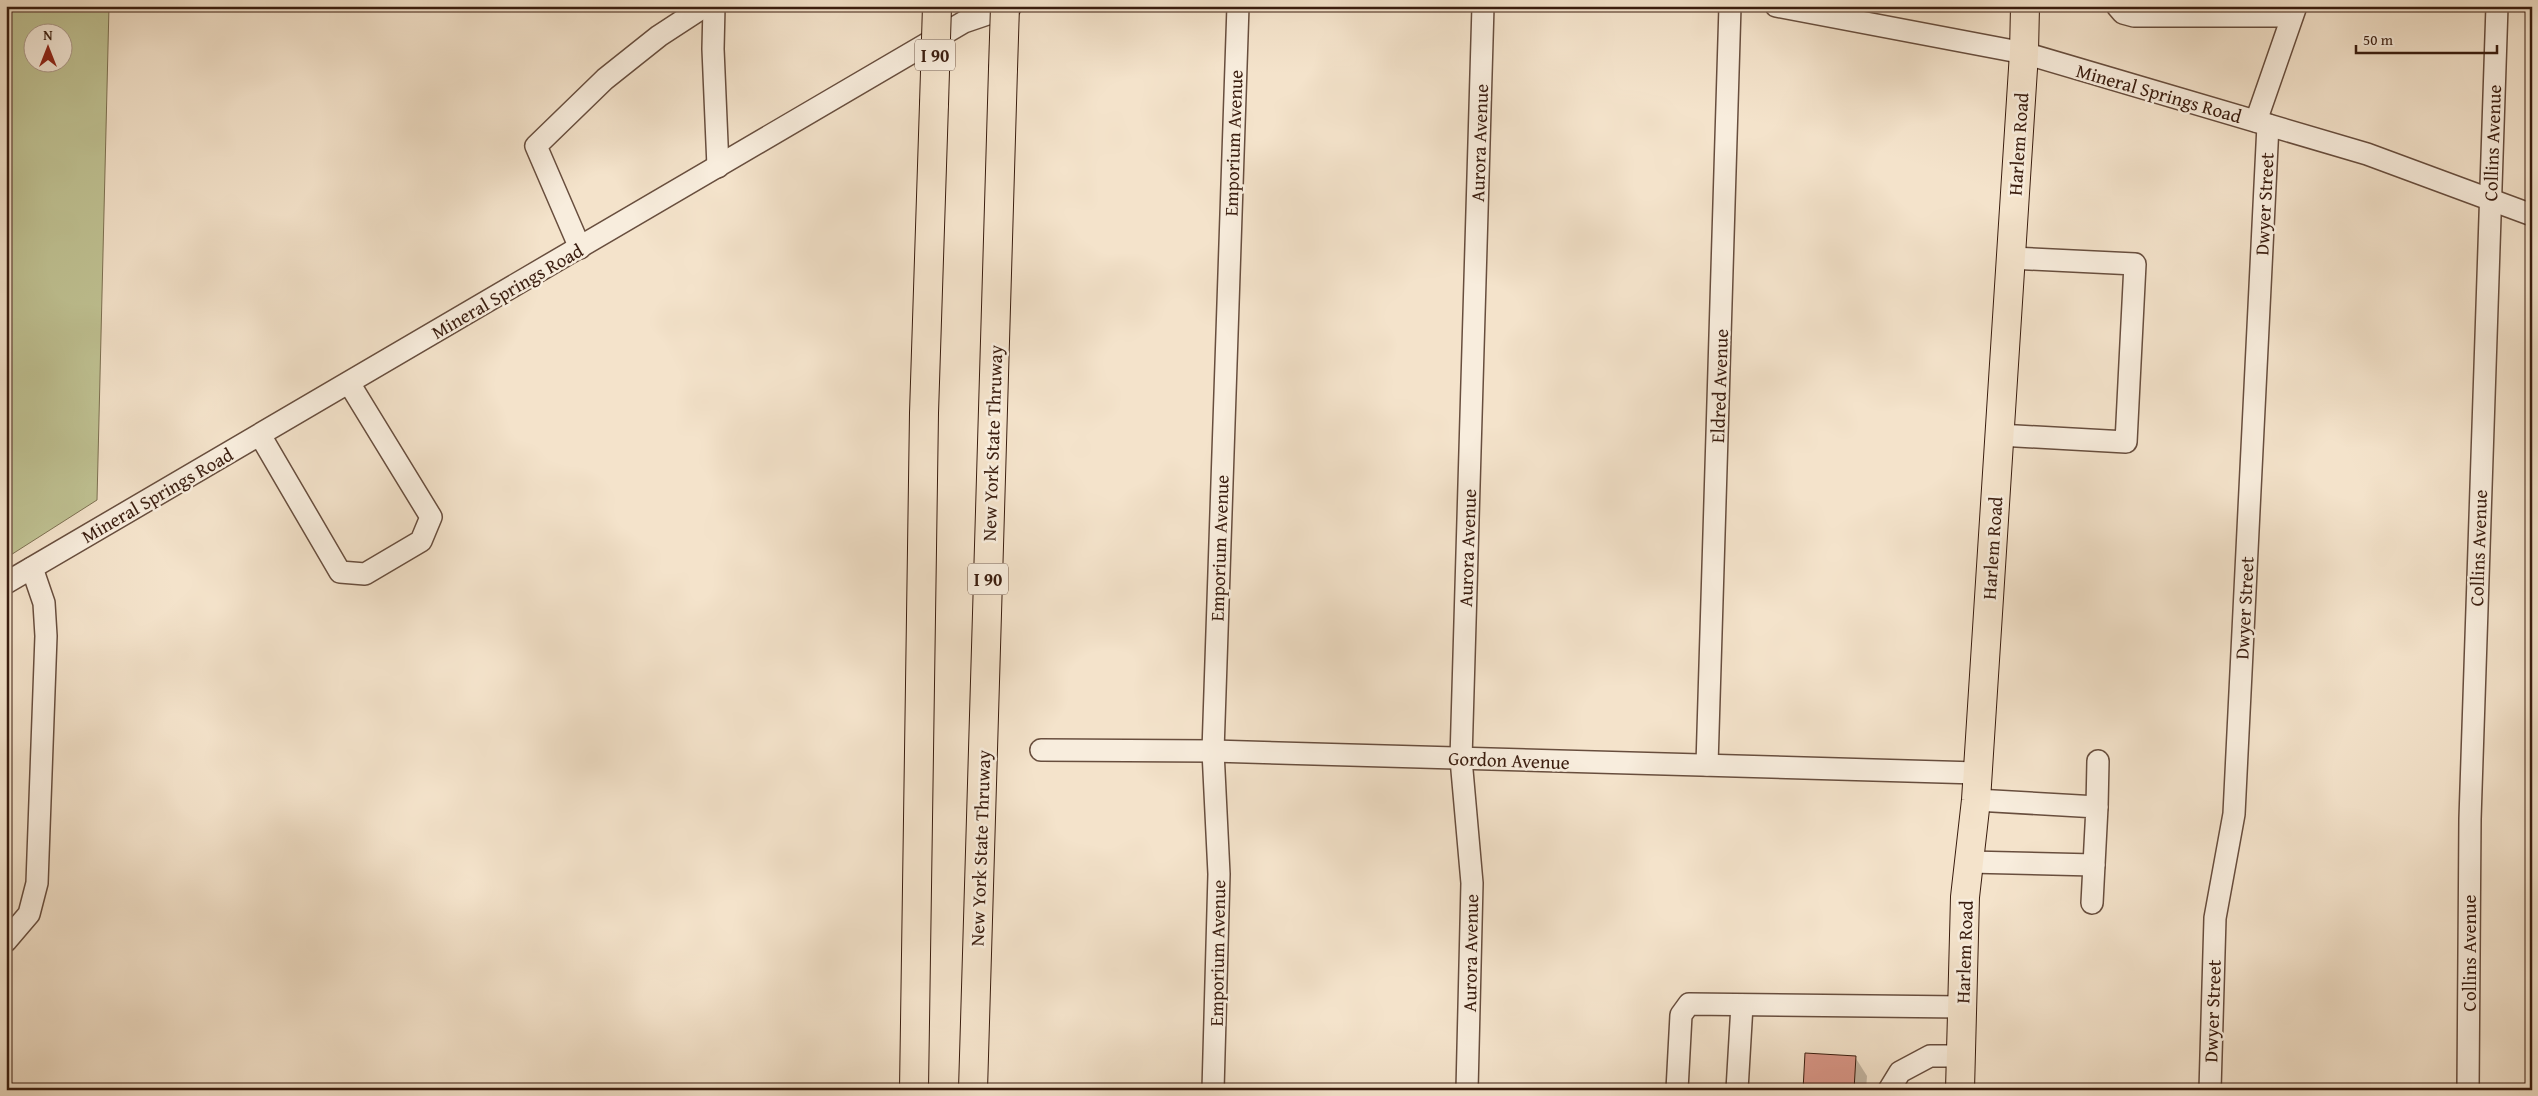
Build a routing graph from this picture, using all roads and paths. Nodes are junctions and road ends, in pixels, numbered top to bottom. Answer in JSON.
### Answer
{"nodes":[{"id":1,"x":705,"y":6,"type":"edge"},
{"id":2,"x":714,"y":6,"type":"edge"},
{"id":3,"x":937,"y":6,"type":"edge"},
{"id":4,"x":1005,"y":6,"type":"edge"},
{"id":5,"x":1011,"y":6,"type":"edge"},
{"id":6,"x":1238,"y":6,"type":"edge"},
{"id":7,"x":1483,"y":6,"type":"edge"},
{"id":8,"x":1730,"y":6,"type":"edge"},
{"id":9,"x":1776,"y":6,"type":"edge"},
{"id":10,"x":2024,"y":6,"type":"edge"},
{"id":11,"x":2117,"y":6,"type":"edge"},
{"id":12,"x":2498,"y":6,"type":"edge"},
{"id":13,"x":2294,"y":11,"type":"edge"},
{"id":14,"x":2024,"y":53,"type":"junction"},
{"id":15,"x":2262,"y":123,"type":"junction"},
{"id":16,"x":718,"y":168,"type":"junction"},
{"id":17,"x":2490,"y":200,"type":"junction"},
{"id":18,"x":2532,"y":216,"type":"edge"},
{"id":19,"x":580,"y":248,"type":"junction"},
{"id":20,"x":2011,"y":258,"type":"junction"},
{"id":21,"x":349,"y":383,"type":"junction"},
{"id":22,"x":260,"y":435,"type":"junction"},
{"id":23,"x":1999,"y":435,"type":"junction"},
{"id":24,"x":32,"y":568,"type":"junction"},
{"id":25,"x":6,"y":583,"type":"edge"},
{"id":26,"x":1040,"y":750,"type":"dead end"},
{"id":27,"x":1213,"y":751,"type":"junction"},
{"id":28,"x":1461,"y":758,"type":"junction"},
{"id":29,"x":2098,"y":761,"type":"dead end"},
{"id":30,"x":1707,"y":765,"type":"junction"},
{"id":31,"x":1977,"y":773,"type":"junction"},
{"id":32,"x":1976,"y":800,"type":"junction"},
{"id":33,"x":2097,"y":807,"type":"junction"},
{"id":34,"x":1969,"y":862,"type":"junction"},
{"id":35,"x":2094,"y":865,"type":"junction"},
{"id":36,"x":2092,"y":903,"type":"dead end"},
{"id":37,"x":6,"y":941,"type":"edge"},
{"id":38,"x":1742,"y":1005,"type":"junction"},
{"id":39,"x":1962,"y":1007,"type":"junction"},
{"id":40,"x":1961,"y":1056,"type":"junction"},
{"id":41,"x":914,"y":1090,"type":"edge"},
{"id":42,"x":973,"y":1090,"type":"edge"},
{"id":43,"x":1213,"y":1090,"type":"edge"},
{"id":44,"x":1467,"y":1090,"type":"edge"},
{"id":45,"x":1677,"y":1090,"type":"edge"},
{"id":46,"x":1737,"y":1090,"type":"edge"},
{"id":47,"x":1889,"y":1090,"type":"edge"},
{"id":48,"x":1960,"y":1090,"type":"edge"},
{"id":49,"x":2210,"y":1090,"type":"edge"},
{"id":50,"x":2468,"y":1090,"type":"edge"}],
"edges":[{"from":1,"to":19,"type":"street"},
{"from":2,"to":16,"type":"street"},
{"from":3,"to":41,"type":"main road","number":"I 90","bridge":true},
{"from":4,"to":42,"type":"main road","name":"New York State Thruway","number":"I 90","bridge":true},
{"from":5,"to":16,"type":"street","name":"Mineral Springs Road"},
{"from":6,"to":27,"type":"street","name":"Emporium Avenue"},
{"from":7,"to":28,"type":"street","name":"Aurora Avenue"},
{"from":8,"to":30,"type":"street","name":"Eldred Avenue"},
{"from":9,"to":14,"type":"street","name":"Mineral Springs Road"},
{"from":10,"to":14,"type":"main road","name":"Harlem Road"},
{"from":11,"to":13,"type":"street"},
{"from":12,"to":17,"type":"street","name":"Collins Avenue"},
{"from":13,"to":15,"type":"street","name":"Dwyer Street"},
{"from":14,"to":15,"type":"street","name":"Mineral Springs Road"},
{"from":14,"to":20,"type":"main road","name":"Harlem Road"},
{"from":15,"to":17,"type":"street","name":"Mineral Springs Road"},
{"from":15,"to":49,"type":"street","name":"Dwyer Street"},
{"from":16,"to":19,"type":"street","name":"Mineral Springs Road"},
{"from":17,"to":18,"type":"street","name":"Mineral Springs Road"},
{"from":17,"to":50,"type":"street","name":"Collins Avenue"},
{"from":19,"to":21,"type":"street","name":"Mineral Springs Road"},
{"from":20,"to":23,"type":"main road","name":"Harlem Road"},
{"from":20,"to":23,"type":"street"},
{"from":21,"to":22,"type":"street","name":"Mineral Springs Road"},
{"from":21,"to":22,"type":"street"},
{"from":22,"to":24,"type":"street","name":"Mineral Springs Road"},
{"from":23,"to":31,"type":"main road","name":"Harlem Road"},
{"from":24,"to":25,"type":"street","name":"Mineral Springs Road"},
{"from":24,"to":37,"type":"street"},
{"from":26,"to":27,"type":"street","name":"Gordon Avenue"},
{"from":27,"to":28,"type":"street","name":"Gordon Avenue"},
{"from":27,"to":43,"type":"street","name":"Emporium Avenue"},
{"from":28,"to":30,"type":"street","name":"Gordon Avenue"},
{"from":28,"to":44,"type":"street","name":"Aurora Avenue"},
{"from":29,"to":33,"type":"street"},
{"from":30,"to":31,"type":"street","name":"Gordon Avenue"},
{"from":31,"to":32,"type":"main road","name":"Harlem Road"},
{"from":32,"to":33,"type":"street"},
{"from":32,"to":34,"type":"main road","name":"Harlem Road"},
{"from":33,"to":35,"type":"street"},
{"from":34,"to":35,"type":"street"},
{"from":34,"to":39,"type":"main road","name":"Harlem Road"},
{"from":35,"to":36,"type":"street"},
{"from":38,"to":39,"type":"street"},
{"from":38,"to":45,"type":"street"},
{"from":38,"to":46,"type":"street"},
{"from":39,"to":40,"type":"main road","name":"Harlem Road"},
{"from":40,"to":47,"type":"street"},
{"from":40,"to":48,"type":"main road","name":"Harlem Road"}]}
